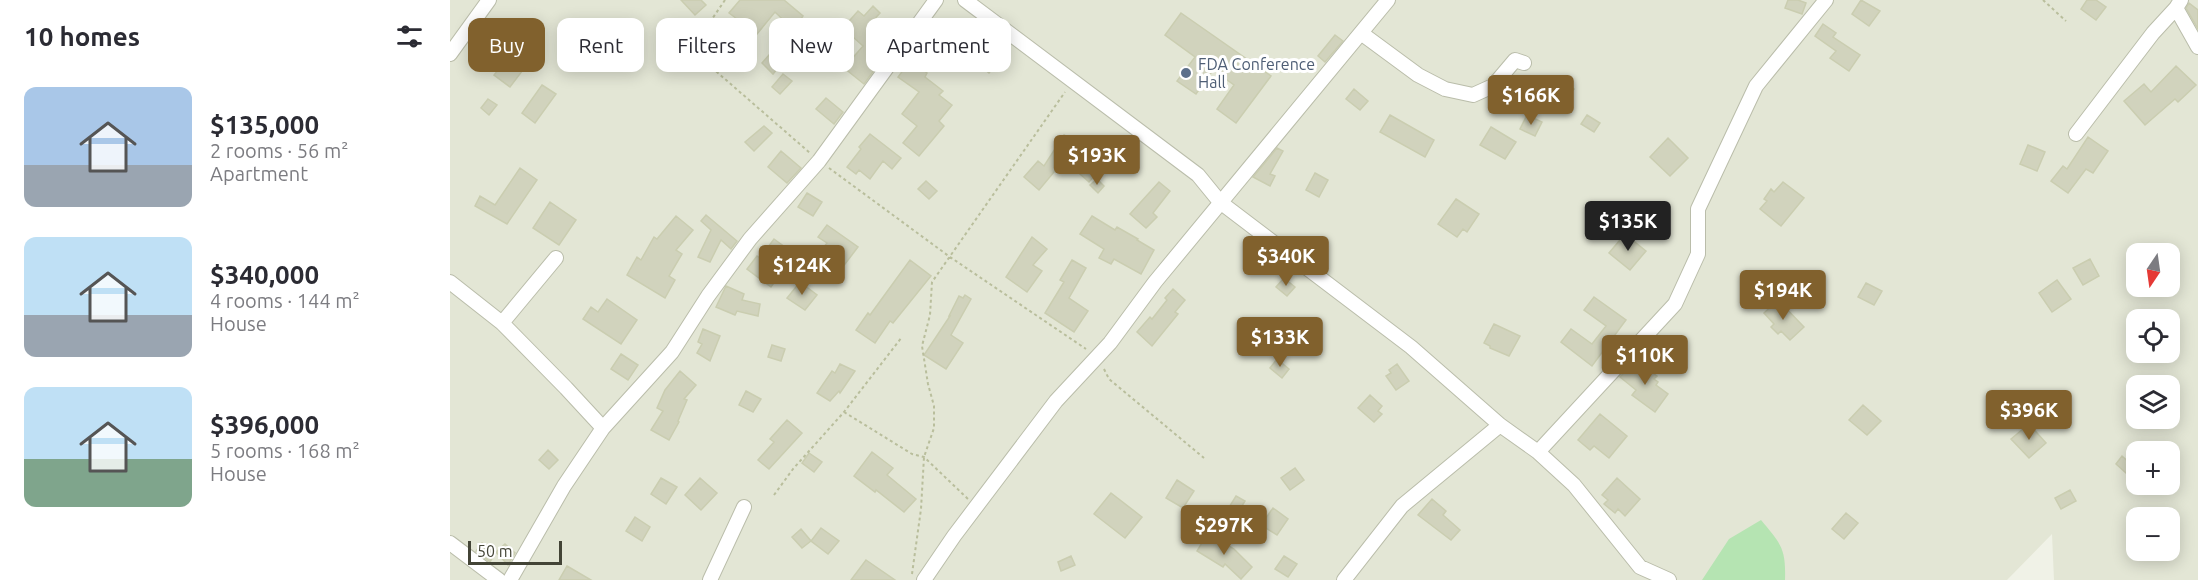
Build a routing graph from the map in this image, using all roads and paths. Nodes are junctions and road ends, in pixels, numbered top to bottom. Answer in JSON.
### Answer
{"nodes":[{"id":1,"x":489,"y":0,"type":"edge"},
{"id":2,"x":725,"y":0,"type":"edge"},
{"id":3,"x":936,"y":0,"type":"edge"},
{"id":4,"x":965,"y":0,"type":"edge"},
{"id":5,"x":1388,"y":0,"type":"edge"},
{"id":6,"x":1826,"y":0,"type":"edge"},
{"id":7,"x":2043,"y":0,"type":"edge"},
{"id":8,"x":2178,"y":4,"type":"edge"},
{"id":9,"x":2066,"y":21,"type":"dead end"},
{"id":10,"x":1361,"y":33,"type":"junction"},
{"id":11,"x":2198,"y":47,"type":"edge"},
{"id":12,"x":450,"y":54,"type":"edge"},
{"id":13,"x":1524,"y":63,"type":"dead end"},
{"id":14,"x":1072,"y":82,"type":"junction"},
{"id":15,"x":2076,"y":134,"type":"dead end"},
{"id":16,"x":819,"y":160,"type":"junction"},
{"id":17,"x":1220,"y":202,"type":"junction"},
{"id":18,"x":950,"y":257,"type":"junction"},
{"id":19,"x":556,"y":258,"type":"dead end"},
{"id":20,"x":450,"y":282,"type":"edge"},
{"id":21,"x":502,"y":323,"type":"junction"},
{"id":22,"x":902,"y":337,"type":"dead end"},
{"id":23,"x":1097,"y":357,"type":"junction"},
{"id":24,"x":844,"y":412,"type":"junction"},
{"id":25,"x":1500,"y":425,"type":"junction"},
{"id":26,"x":603,"y":428,"type":"junction"},
{"id":27,"x":1538,"y":452,"type":"junction"},
{"id":28,"x":924,"y":457,"type":"junction"},
{"id":29,"x":1204,"y":458,"type":"dead end"},
{"id":30,"x":774,"y":495,"type":"dead end"},
{"id":31,"x":976,"y":506,"type":"junction"},
{"id":32,"x":744,"y":507,"type":"dead end"},
{"id":33,"x":450,"y":543,"type":"edge"},
{"id":34,"x":499,"y":580,"type":"edge"},
{"id":35,"x":510,"y":580,"type":"edge"},
{"id":36,"x":710,"y":580,"type":"edge"},
{"id":37,"x":911,"y":580,"type":"edge"},
{"id":38,"x":924,"y":580,"type":"edge"},
{"id":39,"x":1344,"y":580,"type":"edge"},
{"id":40,"x":1669,"y":580,"type":"edge"}],
"edges":[{"from":1,"to":12,"type":"street"},
{"from":2,"to":16,"type":"path"},
{"from":3,"to":16,"type":"street"},
{"from":4,"to":14,"type":"street"},
{"from":5,"to":10,"type":"street"},
{"from":6,"to":27,"type":"street"},
{"from":7,"to":9,"type":"path"},
{"from":8,"to":11,"type":"street"},
{"from":8,"to":15,"type":"street"},
{"from":10,"to":13,"type":"street"},
{"from":10,"to":17,"type":"street"},
{"from":14,"to":17,"type":"street"},
{"from":14,"to":18,"type":"path"},
{"from":16,"to":18,"type":"path"},
{"from":16,"to":26,"type":"street"},
{"from":17,"to":23,"type":"street"},
{"from":17,"to":25,"type":"street"},
{"from":18,"to":23,"type":"path"},
{"from":18,"to":28,"type":"path"},
{"from":19,"to":21,"type":"street"},
{"from":20,"to":21,"type":"street"},
{"from":21,"to":26,"type":"street"},
{"from":22,"to":24,"type":"path"},
{"from":23,"to":29,"type":"path"},
{"from":23,"to":31,"type":"street"},
{"from":24,"to":28,"type":"path"},
{"from":24,"to":30,"type":"path"},
{"from":25,"to":27,"type":"street"},
{"from":25,"to":39,"type":"street"},
{"from":26,"to":35,"type":"street"},
{"from":27,"to":40,"type":"street"},
{"from":28,"to":31,"type":"path"},
{"from":28,"to":37,"type":"path"},
{"from":31,"to":38,"type":"street"},
{"from":32,"to":36,"type":"street"},
{"from":33,"to":34,"type":"street"}]}
